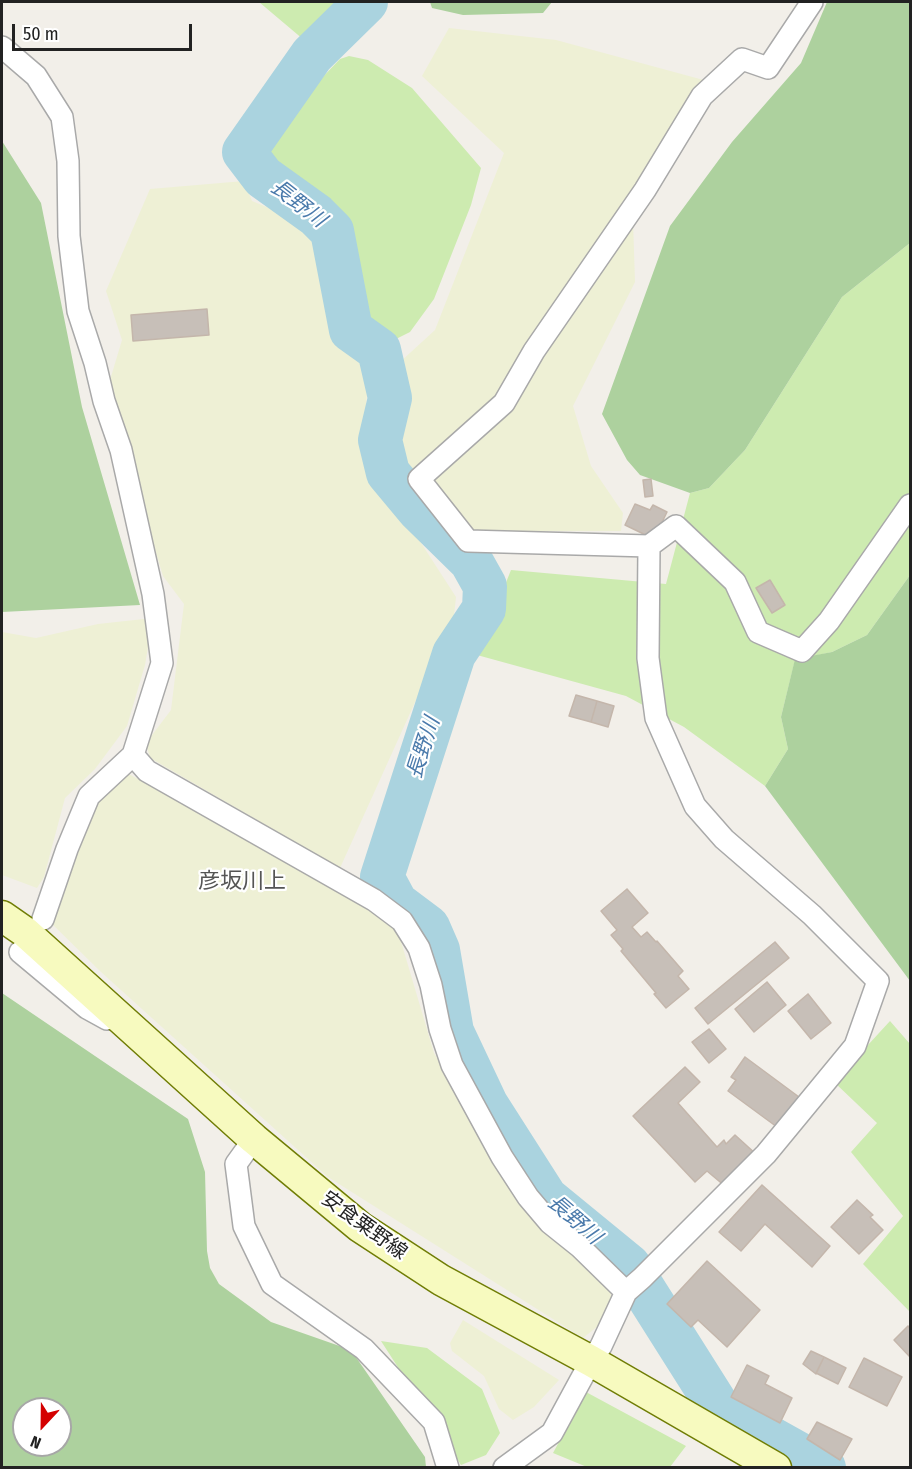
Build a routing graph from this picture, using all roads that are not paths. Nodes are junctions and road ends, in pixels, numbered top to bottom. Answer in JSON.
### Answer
{"nodes":[{"id":1,"x":812,"y":2,"type":"edge"},
{"id":2,"x":2,"y":46,"type":"edge"},
{"id":3,"x":910,"y":505,"type":"edge"},
{"id":4,"x":649,"y":546,"type":"junction"},
{"id":5,"x":133,"y":755,"type":"junction"},
{"id":6,"x":2,"y":916,"type":"edge"},
{"id":7,"x":43,"y":919,"type":"dead end"},
{"id":8,"x":20,"y":952,"type":"dead end"},
{"id":9,"x":145,"y":1041,"type":"junction"},
{"id":10,"x":254,"y":1139,"type":"junction"},
{"id":11,"x":634,"y":1285,"type":"junction"},
{"id":12,"x":591,"y":1361,"type":"junction"},
{"id":13,"x":448,"y":1467,"type":"edge"},
{"id":14,"x":504,"y":1467,"type":"edge"},
{"id":15,"x":776,"y":1467,"type":"edge"}],
"edges":[{"from":1,"to":4,"type":"street"},
{"from":2,"to":5,"type":"street"},
{"from":3,"to":4,"type":"street"},
{"from":4,"to":11,"type":"street"},
{"from":5,"to":7,"type":"street"},
{"from":5,"to":11,"type":"street"},
{"from":6,"to":9,"type":"main road","name":"安食粟野線"},
{"from":8,"to":9,"type":"street"},
{"from":9,"to":10,"type":"main road","name":"安食粟野線"},
{"from":10,"to":12,"type":"main road","name":"安食粟野線"},
{"from":10,"to":13,"type":"street"},
{"from":11,"to":12,"type":"street"},
{"from":12,"to":14,"type":"street"},
{"from":12,"to":15,"type":"main road","name":"安食粟野線"}]}
